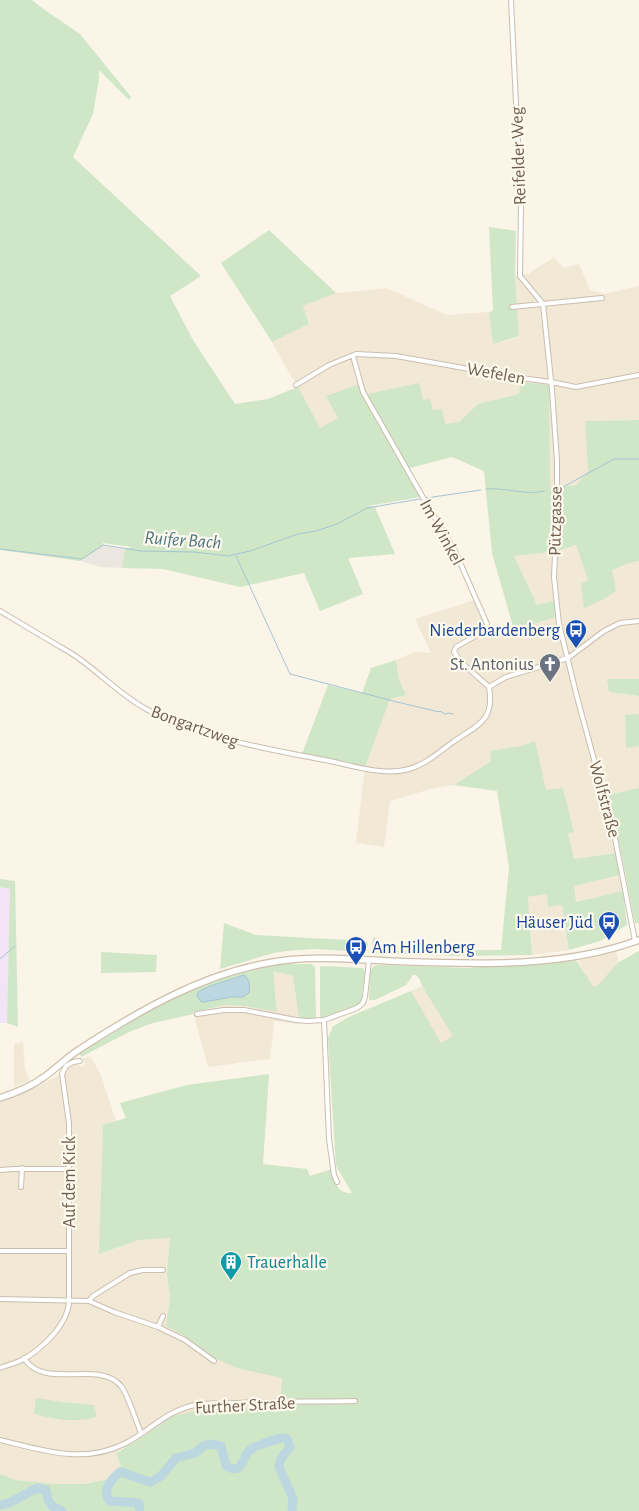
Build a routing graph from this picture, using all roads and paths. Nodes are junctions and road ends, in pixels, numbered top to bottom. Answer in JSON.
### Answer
{"nodes":[{"id":1,"x":511,"y":0,"type":"edge"},
{"id":2,"x":602,"y":298,"type":"dead end"},
{"id":3,"x":543,"y":304,"type":"junction"},
{"id":4,"x":512,"y":307,"type":"dead end"},
{"id":5,"x":353,"y":356,"type":"junction"},
{"id":6,"x":639,"y":375,"type":"edge"},
{"id":7,"x":551,"y":382,"type":"junction"},
{"id":8,"x":296,"y":385,"type":"dead end"},
{"id":9,"x":0,"y":611,"type":"edge"},
{"id":10,"x":639,"y":621,"type":"edge"},
{"id":11,"x":568,"y":658,"type":"junction"},
{"id":12,"x":489,"y":687,"type":"junction"},
{"id":13,"x":637,"y":941,"type":"edge"},
{"id":14,"x":369,"y":960,"type":"junction"},
{"id":15,"x":197,"y":1014,"type":"dead end"},
{"id":16,"x":324,"y":1020,"type":"junction"},
{"id":17,"x":80,"y":1061,"type":"dead end"},
{"id":18,"x":0,"y":1098,"type":"edge"},
{"id":19,"x":22,"y":1168,"type":"junction"},
{"id":20,"x":69,"y":1169,"type":"junction"},
{"id":21,"x":0,"y":1170,"type":"edge"},
{"id":22,"x":337,"y":1182,"type":"dead end"},
{"id":23,"x":21,"y":1187,"type":"dead end"},
{"id":24,"x":0,"y":1250,"type":"edge"},
{"id":25,"x":69,"y":1251,"type":"junction"},
{"id":26,"x":163,"y":1270,"type":"dead end"},
{"id":27,"x":0,"y":1299,"type":"edge"},
{"id":28,"x":70,"y":1300,"type":"junction"},
{"id":29,"x":89,"y":1301,"type":"junction"},
{"id":30,"x":162,"y":1316,"type":"dead end"},
{"id":31,"x":158,"y":1327,"type":"junction"},
{"id":32,"x":24,"y":1358,"type":"junction"},
{"id":33,"x":214,"y":1361,"type":"dead end"},
{"id":34,"x":0,"y":1368,"type":"edge"},
{"id":35,"x":354,"y":1401,"type":"dead end"},
{"id":36,"x":141,"y":1433,"type":"junction"},
{"id":37,"x":0,"y":1440,"type":"edge"}],
"edges":[{"from":1,"to":3,"type":"street","name":"Reifelder Weg"},
{"from":2,"to":3,"type":"street"},
{"from":3,"to":4,"type":"street"},
{"from":3,"to":7,"type":"street"},
{"from":5,"to":7,"type":"street","name":"Wefelen"},
{"from":5,"to":8,"type":"street","name":"Wefelen"},
{"from":5,"to":12,"type":"street","name":"Im Winkel"},
{"from":6,"to":7,"type":"street","name":"Wefelen"},
{"from":7,"to":11,"type":"street","name":"Pützgasse"},
{"from":9,"to":12,"type":"street","name":"Bongartzweg"},
{"from":10,"to":11,"type":"street"},
{"from":11,"to":12,"type":"street"},
{"from":11,"to":13,"type":"street","name":"Wolfstraße"},
{"from":13,"to":14,"type":"main road"},
{"from":14,"to":16,"type":"street"},
{"from":14,"to":18,"type":"main road"},
{"from":15,"to":16,"type":"street"},
{"from":16,"to":22,"type":"street"},
{"from":17,"to":20,"type":"street","name":"Auf dem Kick"},
{"from":19,"to":20,"type":"street"},
{"from":19,"to":21,"type":"street"},
{"from":19,"to":23,"type":"street"},
{"from":20,"to":25,"type":"street","name":"Auf dem Kick"},
{"from":24,"to":25,"type":"street"},
{"from":25,"to":28,"type":"street","name":"Auf dem Kick"},
{"from":26,"to":29,"type":"street"},
{"from":27,"to":28,"type":"street"},
{"from":28,"to":29,"type":"street"},
{"from":28,"to":32,"type":"street"},
{"from":29,"to":31,"type":"street"},
{"from":30,"to":31,"type":"street"},
{"from":31,"to":33,"type":"street"},
{"from":32,"to":34,"type":"street"},
{"from":32,"to":36,"type":"street"},
{"from":35,"to":36,"type":"street","name":"Further Straße"},
{"from":36,"to":37,"type":"street","name":"Further Straße"}]}
